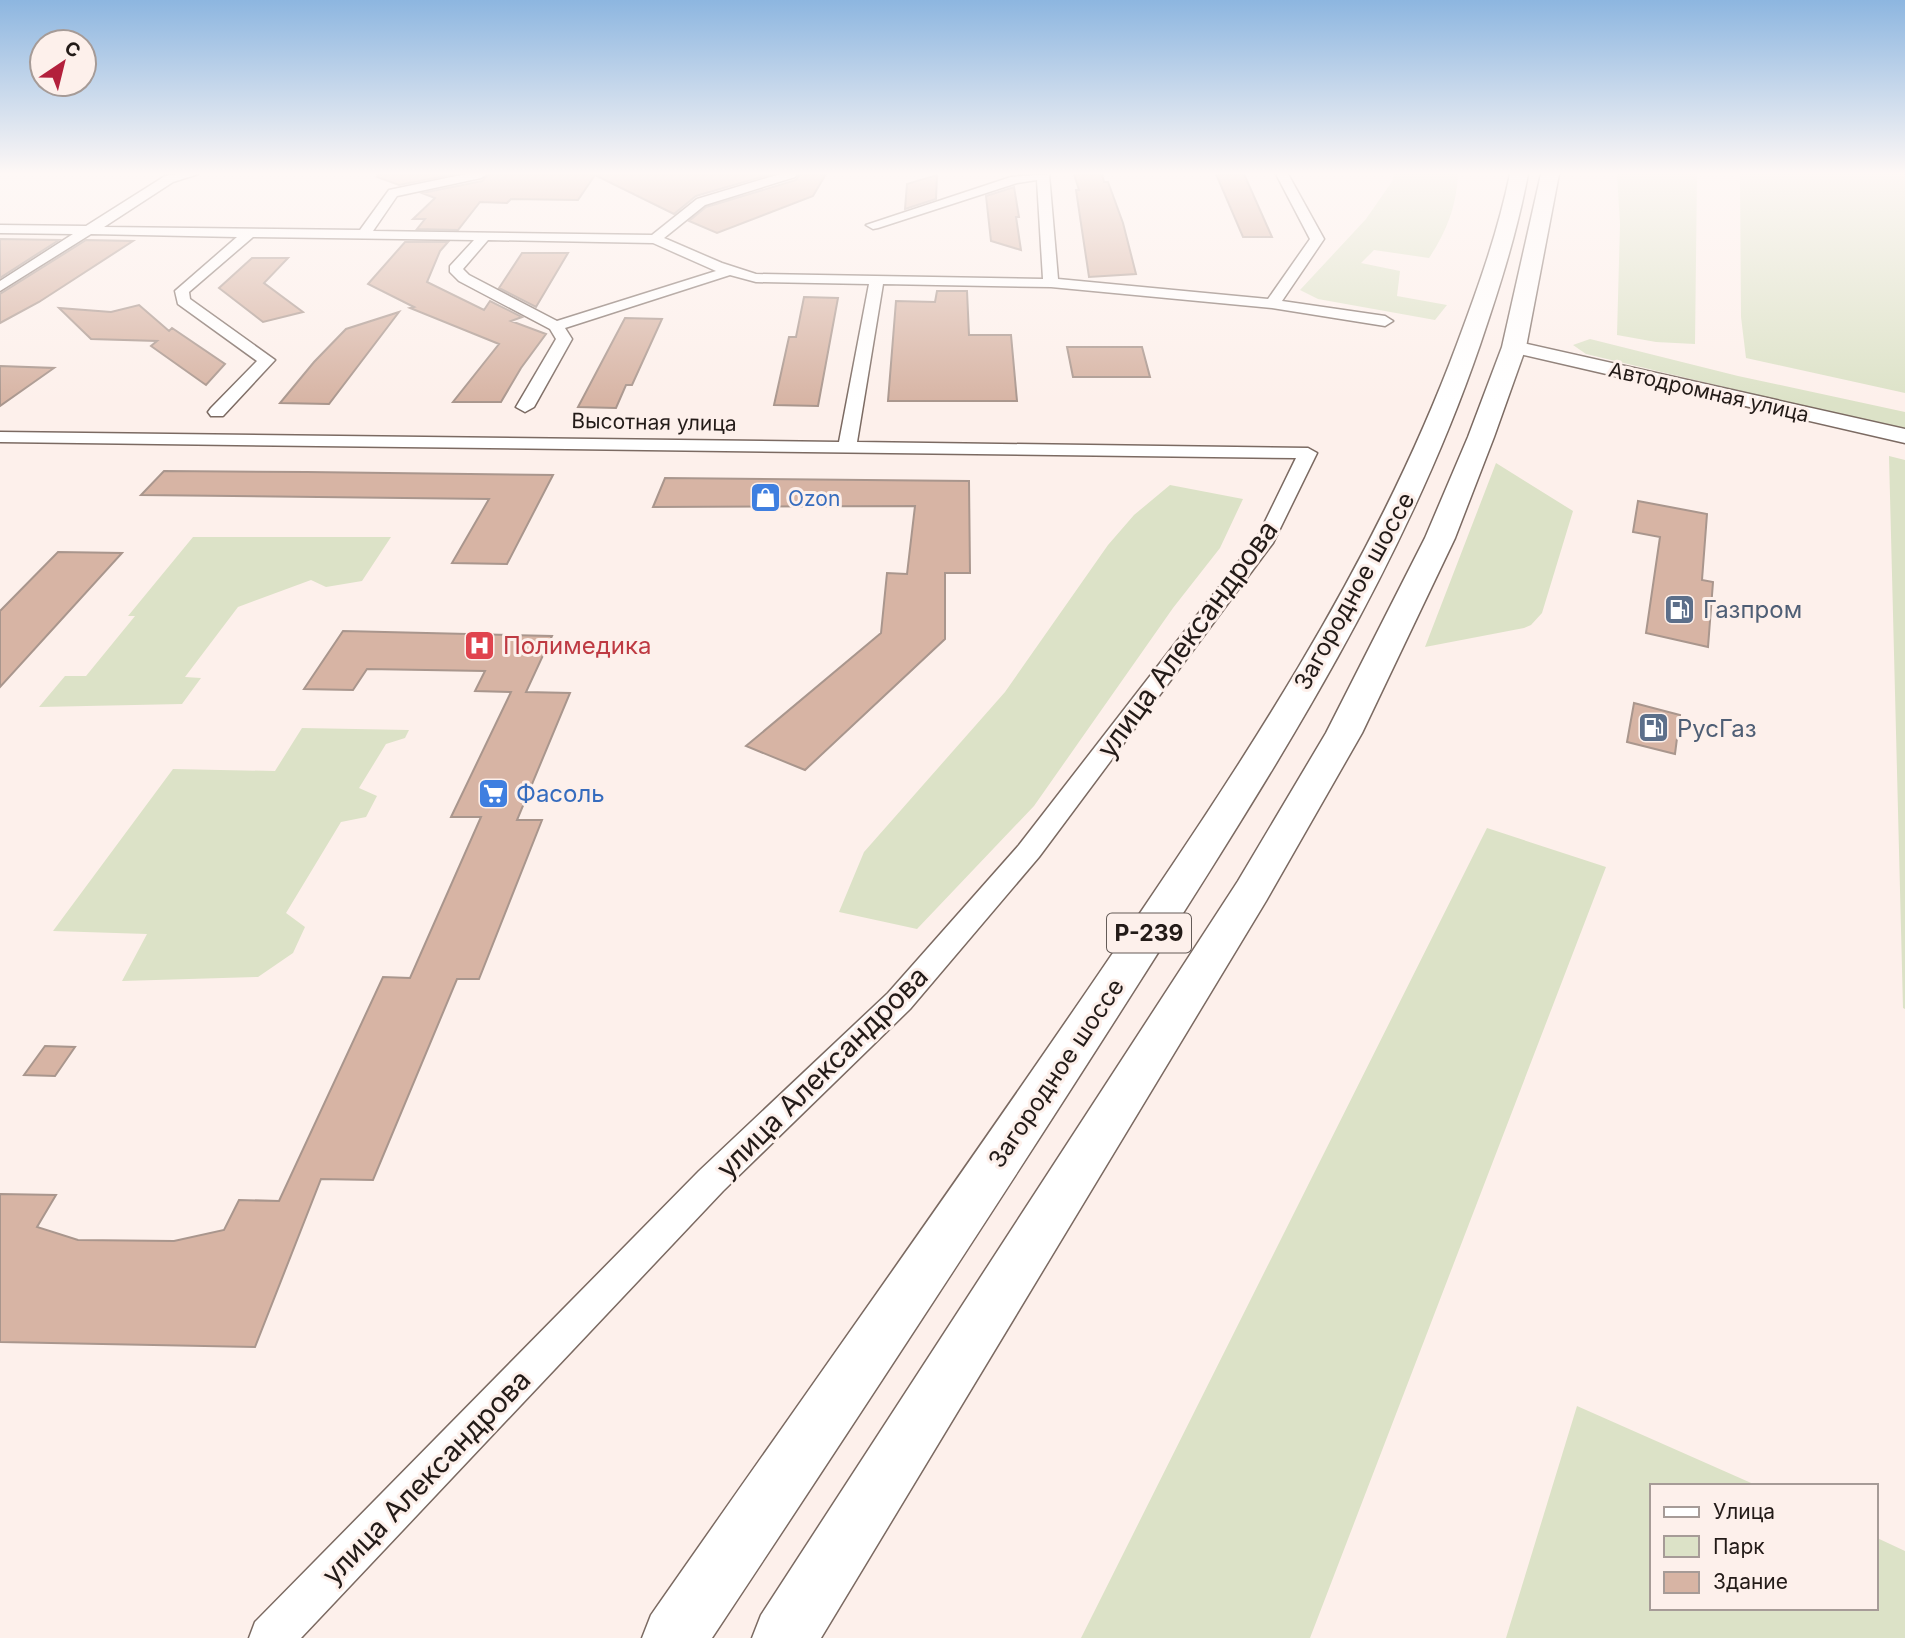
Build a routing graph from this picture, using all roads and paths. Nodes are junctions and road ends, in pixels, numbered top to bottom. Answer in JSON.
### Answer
{"nodes":[{"id":1,"x":55,"y":250,"type":"edge"},
{"id":2,"x":229,"y":250,"type":"edge"},
{"id":3,"x":471,"y":250,"type":"edge"},
{"id":4,"x":684,"y":250,"type":"edge"},
{"id":5,"x":1049,"y":250,"type":"edge"},
{"id":6,"x":1309,"y":250,"type":"edge"},
{"id":7,"x":1501,"y":250,"type":"edge"},
{"id":8,"x":1534,"y":250,"type":"edge"},
{"id":9,"x":726,"y":272,"type":"junction"},
{"id":10,"x":877,"y":279,"type":"junction"},
{"id":11,"x":1051,"y":284,"type":"junction"},
{"id":12,"x":0,"y":287,"type":"edge"},
{"id":13,"x":1272,"y":304,"type":"junction"},
{"id":14,"x":1385,"y":321,"type":"dead end"},
{"id":15,"x":556,"y":326,"type":"junction"},
{"id":16,"x":1514,"y":347,"type":"junction"},
{"id":17,"x":525,"y":407,"type":"dead end"},
{"id":18,"x":216,"y":412,"type":"dead end"},
{"id":19,"x":1905,"y":436,"type":"edge"},
{"id":20,"x":0,"y":437,"type":"edge"},
{"id":21,"x":847,"y":447,"type":"junction"},
{"id":22,"x":1308,"y":453,"type":"joint"},
{"id":23,"x":271,"y":1638,"type":"edge"},
{"id":24,"x":674,"y":1638,"type":"edge"},
{"id":25,"x":783,"y":1638,"type":"edge"}],
"edges":[{"from":1,"to":12,"type":"street"},
{"from":2,"to":18,"type":"street"},
{"from":3,"to":15,"type":"street"},
{"from":4,"to":9,"type":"street"},
{"from":5,"to":11,"type":"street"},
{"from":6,"to":13,"type":"street"},
{"from":7,"to":24,"type":"highway","name":"Загородное шоссе","number":"Р-239"},
{"from":8,"to":16,"type":"highway","name":"Загородное шоссе","number":"Р-239"},
{"from":9,"to":10,"type":"street"},
{"from":9,"to":15,"type":"street"},
{"from":10,"to":11,"type":"street"},
{"from":10,"to":21,"type":"street"},
{"from":11,"to":13,"type":"street"},
{"from":13,"to":14,"type":"street"},
{"from":15,"to":17,"type":"street"},
{"from":16,"to":19,"type":"street","name":"Автодромная улица"},
{"from":16,"to":25,"type":"highway","name":"Загородное шоссе","number":"Р-239"},
{"from":20,"to":21,"type":"street","name":"Высотная улица"},
{"from":21,"to":22,"type":"street","name":"Высотная улица"},
{"from":22,"to":23,"type":"street","name":"улица Александрова"}]}
